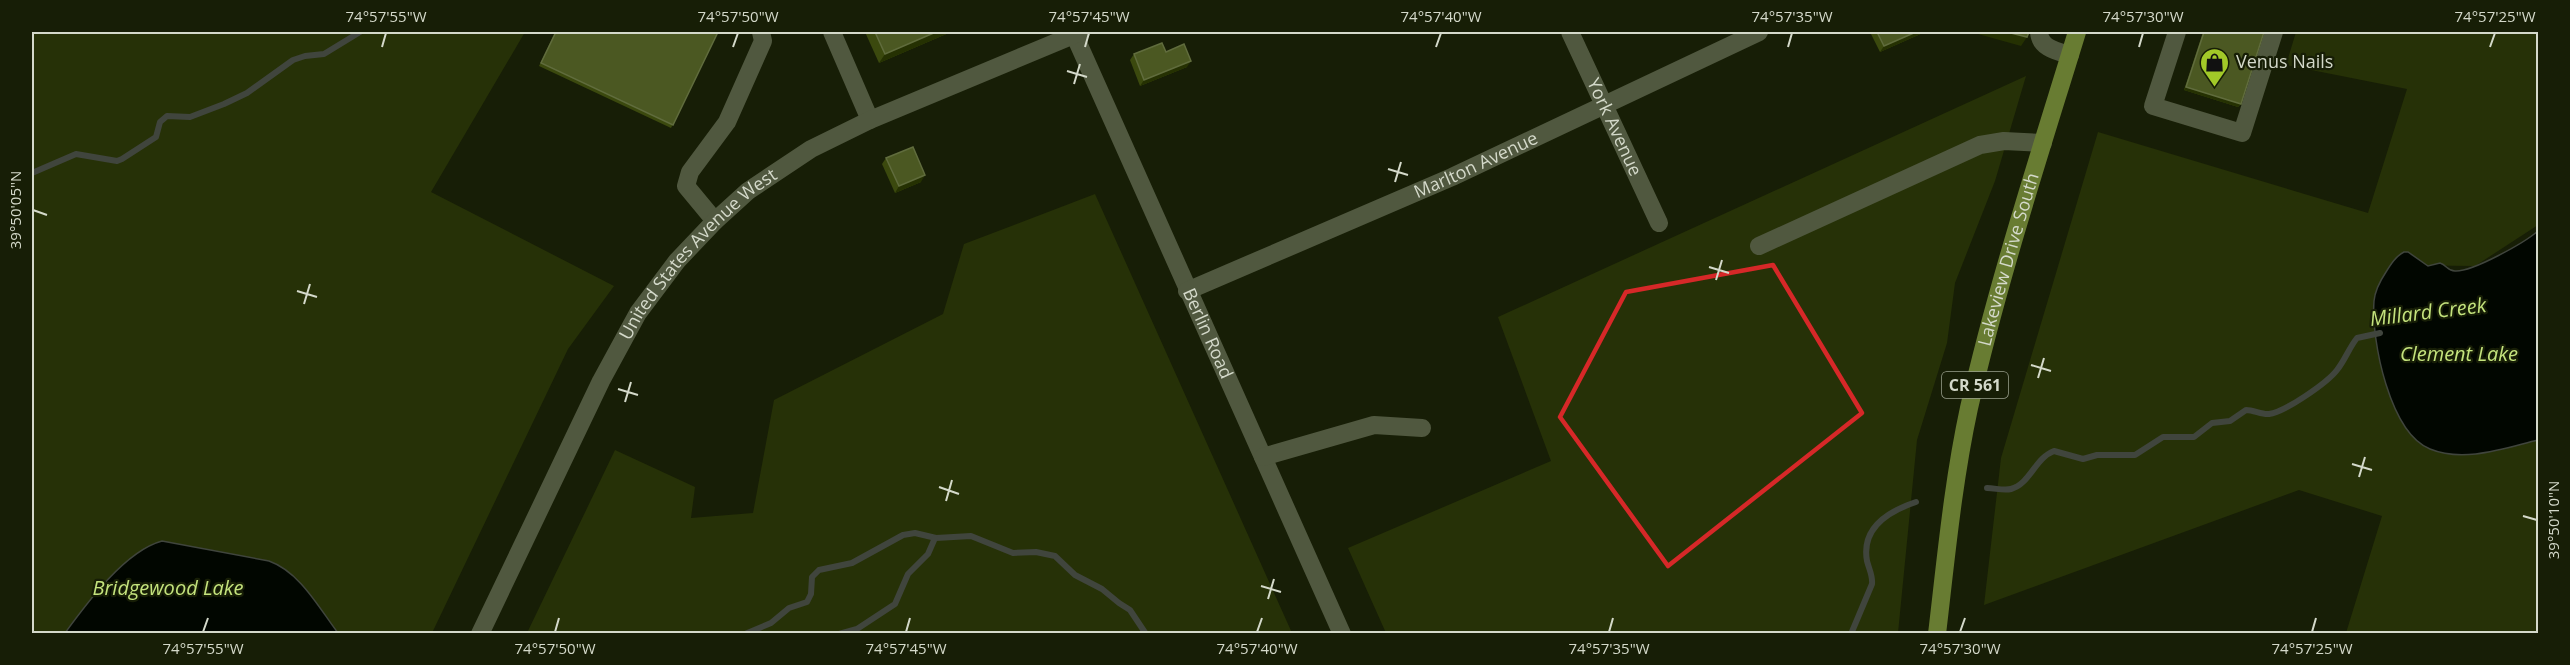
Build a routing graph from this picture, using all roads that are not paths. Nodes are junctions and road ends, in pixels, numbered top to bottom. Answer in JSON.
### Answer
{"nodes":[{"id":1,"x":761,"y":32,"type":"edge"},
{"id":2,"x":832,"y":32,"type":"edge"},
{"id":3,"x":1570,"y":32,"type":"edge"},
{"id":4,"x":1759,"y":32,"type":"edge"},
{"id":5,"x":2039,"y":32,"type":"edge"},
{"id":6,"x":2077,"y":32,"type":"edge"},
{"id":7,"x":2177,"y":32,"type":"edge"},
{"id":8,"x":2274,"y":32,"type":"edge"},
{"id":9,"x":1077,"y":33,"type":"edge"},
{"id":10,"x":2070,"y":55,"type":"junction"},
{"id":11,"x":1605,"y":106,"type":"junction"},
{"id":12,"x":870,"y":120,"type":"junction"},
{"id":13,"x":2043,"y":143,"type":"junction"},
{"id":14,"x":715,"y":221,"type":"junction"},
{"id":15,"x":1659,"y":222,"type":"dead end"},
{"id":16,"x":1759,"y":246,"type":"dead end"},
{"id":17,"x":1187,"y":291,"type":"junction"},
{"id":18,"x":1422,"y":428,"type":"dead end"},
{"id":19,"x":1263,"y":457,"type":"junction"},
{"id":20,"x":480,"y":633,"type":"edge"},
{"id":21,"x":1342,"y":633,"type":"edge"},
{"id":22,"x":1937,"y":633,"type":"edge"}],
"edges":[{"from":1,"to":14,"type":"street"},
{"from":2,"to":12,"type":"street"},
{"from":3,"to":11,"type":"street","name":"York Avenue"},
{"from":4,"to":11,"type":"street","name":"Marlton Avenue"},
{"from":5,"to":10,"type":"street"},
{"from":6,"to":10,"type":"main road","name":"Lakeview Drive South","number":"CR 561"},
{"from":7,"to":8,"type":"street"},
{"from":9,"to":12,"type":"street","name":"United States Avenue West"},
{"from":9,"to":17,"type":"street","name":"Berlin Road"},
{"from":10,"to":13,"type":"main road","name":"Lakeview Drive South","number":"CR 561"},
{"from":11,"to":15,"type":"street","name":"York Avenue"},
{"from":11,"to":17,"type":"street","name":"Marlton Avenue"},
{"from":12,"to":14,"type":"street","name":"United States Avenue West"},
{"from":13,"to":16,"type":"street"},
{"from":13,"to":22,"type":"main road","name":"Lakeview Drive South","number":"CR 561"},
{"from":14,"to":20,"type":"street","name":"United States Avenue West"},
{"from":17,"to":19,"type":"street","name":"Berlin Road"},
{"from":18,"to":19,"type":"street"},
{"from":19,"to":21,"type":"street","name":"Berlin Road"}]}
